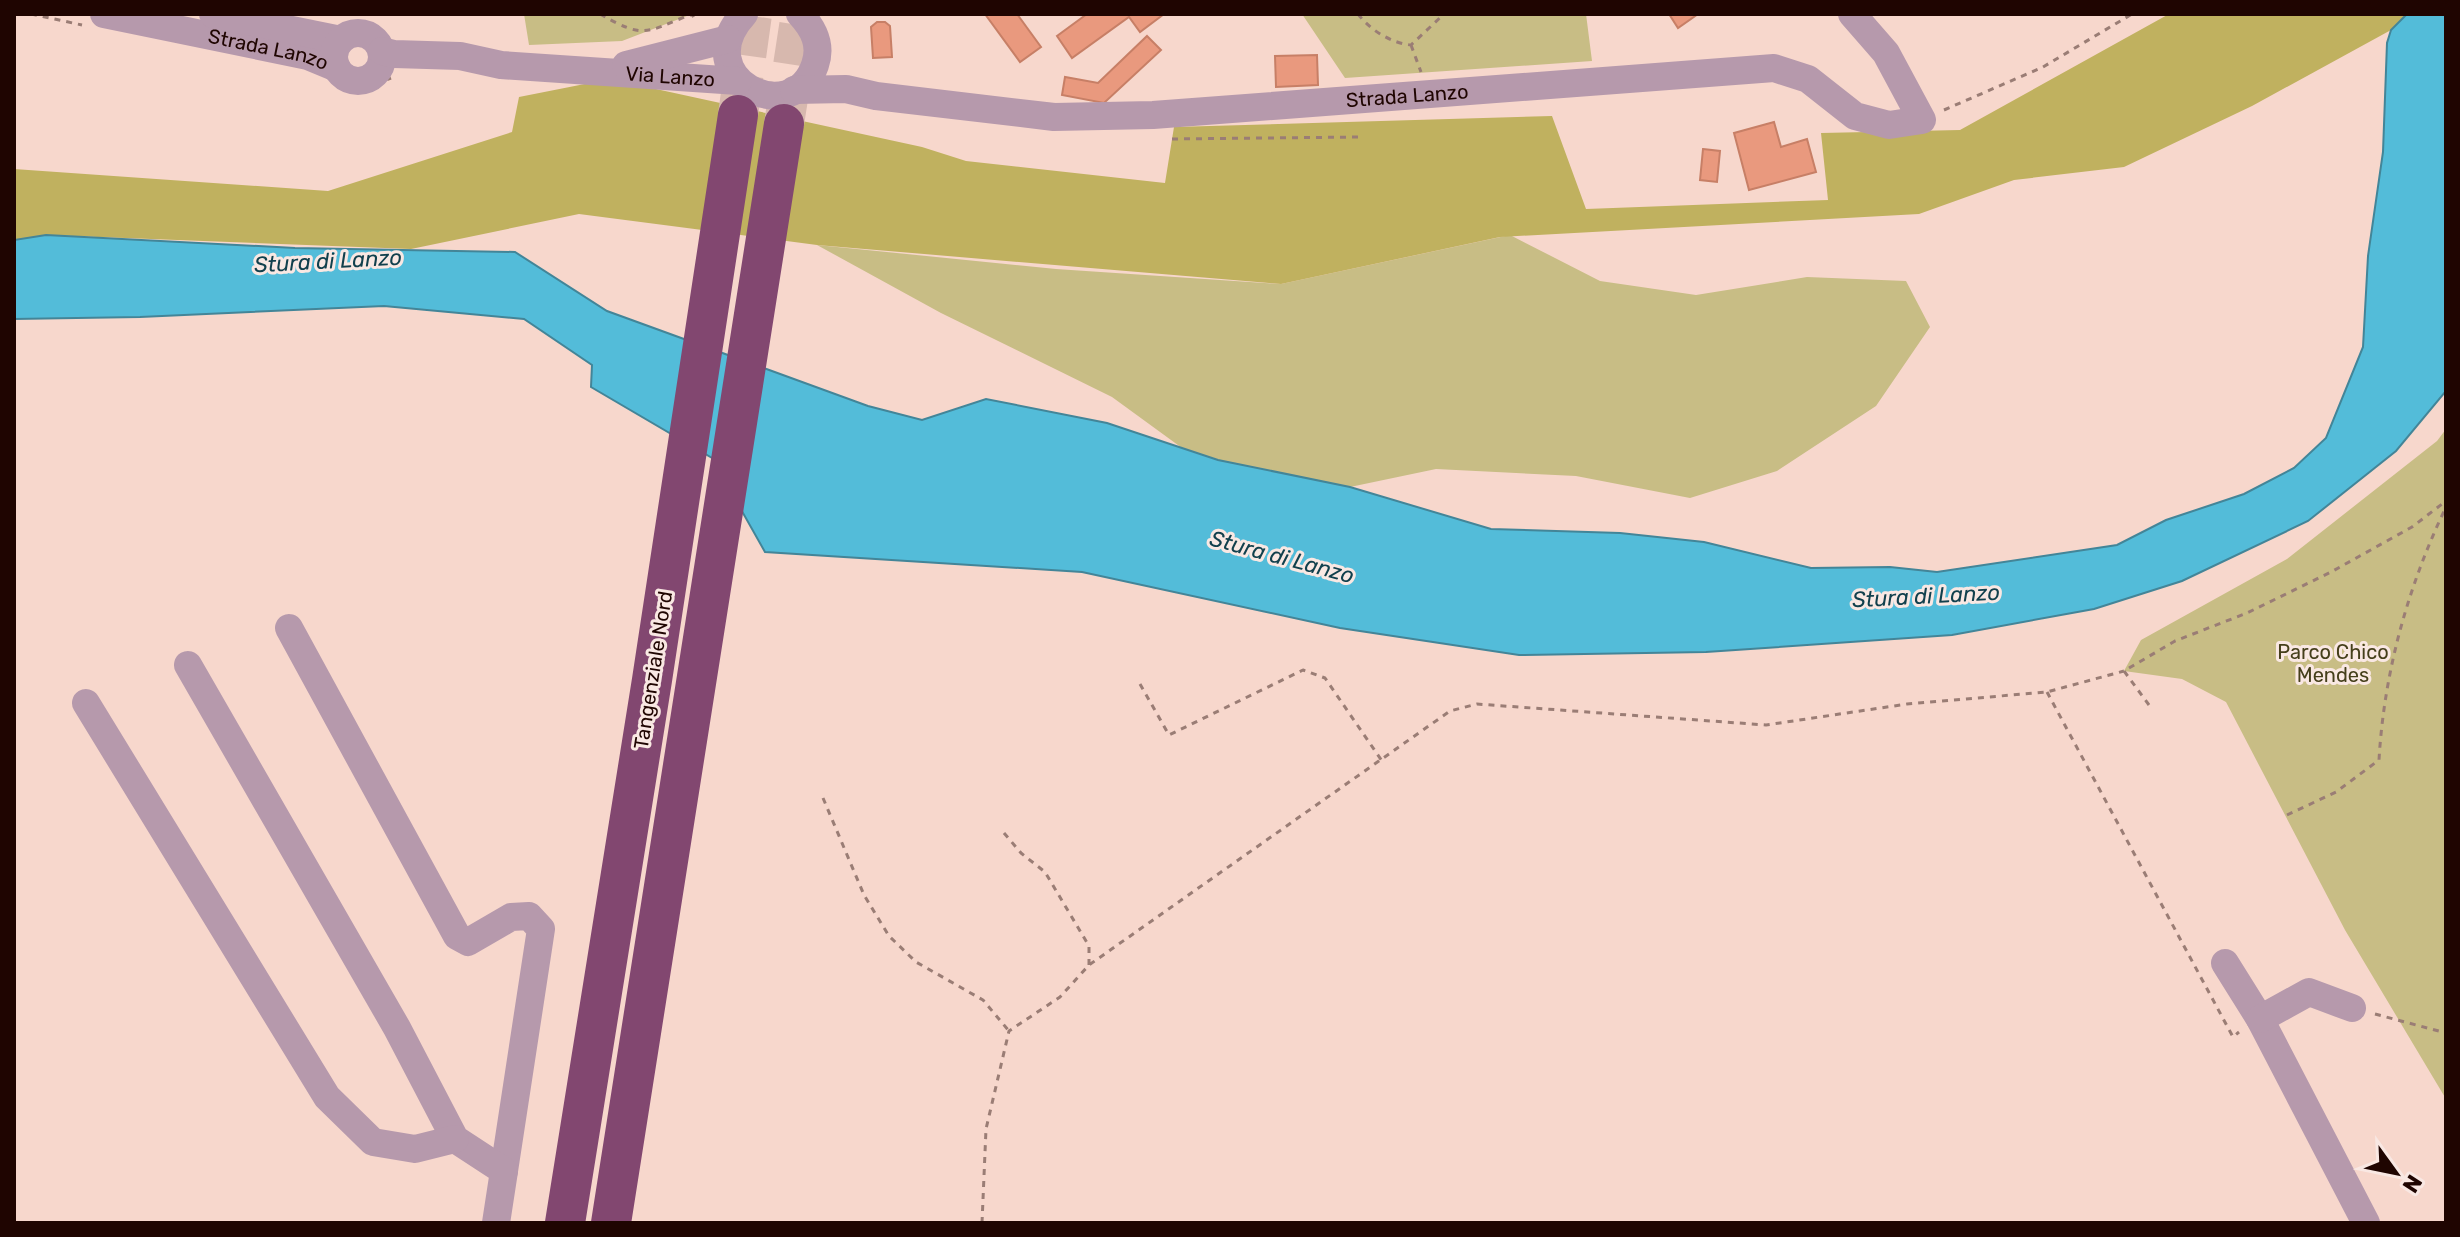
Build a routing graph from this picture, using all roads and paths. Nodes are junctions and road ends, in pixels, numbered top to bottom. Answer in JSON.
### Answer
{"nodes":[{"id":1,"x":104,"y":14,"type":"edge"},
{"id":2,"x":213,"y":14,"type":"edge"},
{"id":3,"x":600,"y":14,"type":"edge"},
{"id":4,"x":744,"y":14,"type":"edge"},
{"id":5,"x":800,"y":14,"type":"edge"},
{"id":6,"x":1358,"y":14,"type":"edge"},
{"id":7,"x":1444,"y":14,"type":"edge"},
{"id":8,"x":1852,"y":14,"type":"edge"},
{"id":9,"x":2132,"y":14,"type":"edge"},
{"id":10,"x":818,"y":38,"type":"edge"},
{"id":11,"x":341,"y":40,"type":"junction"},
{"id":12,"x":718,"y":41,"type":"junction"},
{"id":13,"x":1411,"y":45,"type":"junction"},
{"id":14,"x":379,"y":62,"type":"junction"},
{"id":15,"x":337,"y":68,"type":"junction"},
{"id":16,"x":602,"y":72,"type":"junction"},
{"id":17,"x":1428,"y":93,"type":"junction"},
{"id":18,"x":876,"y":96,"type":"junction"},
{"id":19,"x":736,"y":112,"type":"junction"},
{"id":20,"x":1922,"y":120,"type":"junction"},
{"id":21,"x":786,"y":121,"type":"junction"},
{"id":22,"x":1361,"y":137,"type":"dead end"},
{"id":23,"x":1168,"y":139,"type":"dead end"},
{"id":24,"x":2446,"y":501,"type":"edge"},
{"id":25,"x":2446,"y":507,"type":"edge"},
{"id":26,"x":289,"y":628,"type":"dead end"},
{"id":27,"x":188,"y":665,"type":"dead end"},
{"id":28,"x":2124,"y":671,"type":"junction"},
{"id":29,"x":1140,"y":684,"type":"dead end"},
{"id":30,"x":2047,"y":692,"type":"junction"},
{"id":31,"x":86,"y":703,"type":"dead end"},
{"id":32,"x":2149,"y":705,"type":"dead end"},
{"id":33,"x":1382,"y":761,"type":"junction"},
{"id":34,"x":823,"y":798,"type":"dead end"},
{"id":35,"x":2287,"y":815,"type":"dead end"},
{"id":36,"x":1004,"y":833,"type":"dead end"},
{"id":37,"x":2225,"y":963,"type":"dead end"},
{"id":38,"x":1089,"y":965,"type":"junction"},
{"id":39,"x":2352,"y":1008,"type":"joint"},
{"id":40,"x":2260,"y":1019,"type":"junction"},
{"id":41,"x":1009,"y":1031,"type":"junction"},
{"id":42,"x":2446,"y":1033,"type":"edge"},
{"id":43,"x":455,"y":1139,"type":"junction"},
{"id":44,"x":504,"y":1171,"type":"junction"},
{"id":45,"x":496,"y":1223,"type":"edge"},
{"id":46,"x":565,"y":1223,"type":"edge"},
{"id":47,"x":611,"y":1223,"type":"edge"},
{"id":48,"x":982,"y":1223,"type":"edge"},
{"id":49,"x":2366,"y":1223,"type":"edge"}],
"edges":[{"from":1,"to":15,"type":"street","name":"Strada Lanzo"},
{"from":2,"to":11,"type":"street","name":"Strada Lanzo"},
{"from":3,"to":12,"type":"path"},
{"from":4,"to":12,"type":"street"},
{"from":5,"to":10,"type":"street","name":"Strada Lanzo"},
{"from":6,"to":13,"type":"path"},
{"from":7,"to":13,"type":"path"},
{"from":8,"to":20,"type":"street"},
{"from":9,"to":20,"type":"path"},
{"from":10,"to":18,"type":"street","name":"Strada Lanzo"},
{"from":10,"to":21,"type":"street"},
{"from":11,"to":14,"type":"street"},
{"from":11,"to":15,"type":"street"},
{"from":12,"to":16,"type":"street","name":"Via Lanzo"},
{"from":12,"to":19,"type":"street"},
{"from":13,"to":17,"type":"path"},
{"from":14,"to":15,"type":"street"},
{"from":14,"to":16,"type":"street","name":"Via Lanzo"},
{"from":16,"to":19,"type":"street","name":"Via Lanzo"},
{"from":17,"to":18,"type":"street","name":"Strada Lanzo"},
{"from":17,"to":20,"type":"street","name":"Strada Lanzo"},
{"from":18,"to":21,"type":"street","name":"Strada Lanzo"},
{"from":19,"to":21,"type":"street","name":"Via Lanzo"},
{"from":19,"to":46,"type":"highway","name":"Tangenziale Nord"},
{"from":21,"to":47,"type":"highway"},
{"from":22,"to":23,"type":"path"},
{"from":24,"to":28,"type":"path"},
{"from":25,"to":35,"type":"path"},
{"from":26,"to":44,"type":"street"},
{"from":27,"to":43,"type":"street"},
{"from":28,"to":30,"type":"path"},
{"from":28,"to":32,"type":"path"},
{"from":29,"to":33,"type":"path"},
{"from":30,"to":33,"type":"path"},
{"from":30,"to":40,"type":"path"},
{"from":31,"to":43,"type":"street"},
{"from":33,"to":38,"type":"path"},
{"from":34,"to":41,"type":"path"},
{"from":36,"to":38,"type":"path"},
{"from":37,"to":40,"type":"street"},
{"from":38,"to":41,"type":"path"},
{"from":39,"to":40,"type":"street"},
{"from":39,"to":42,"type":"path"},
{"from":40,"to":49,"type":"street"},
{"from":41,"to":48,"type":"path"},
{"from":43,"to":44,"type":"street"},
{"from":44,"to":45,"type":"street"}]}
